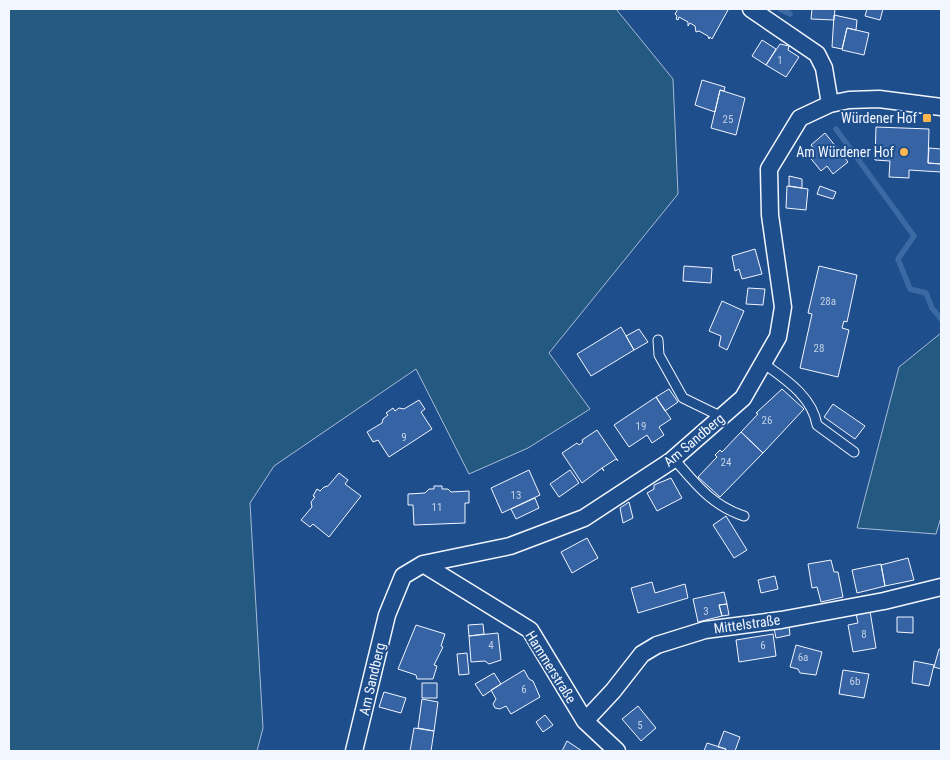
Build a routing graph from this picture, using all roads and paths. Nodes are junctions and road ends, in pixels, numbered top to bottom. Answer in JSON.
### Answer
{"nodes":[{"id":1,"x":751,"y":9,"type":"edge"},
{"id":2,"x":830,"y":104,"type":"junction"},
{"id":3,"x":941,"y":107,"type":"edge"},
{"id":4,"x":658,"y":340,"type":"dead end"},
{"id":5,"x":763,"y":363,"type":"junction"},
{"id":6,"x":722,"y":417,"type":"junction"},
{"id":7,"x":854,"y":452,"type":"dead end"},
{"id":8,"x":674,"y":459,"type":"junction"},
{"id":9,"x":744,"y":516,"type":"dead end"},
{"id":10,"x":423,"y":564,"type":"junction"},
{"id":11,"x":941,"y":587,"type":"edge"},
{"id":12,"x":585,"y":721,"type":"junction"},
{"id":13,"x":354,"y":751,"type":"edge"},
{"id":14,"x":617,"y":751,"type":"edge"}],
"edges":[{"from":1,"to":2,"type":"street"},
{"from":2,"to":3,"type":"street","name":"Am Sandberg"},
{"from":2,"to":5,"type":"street","name":"Am Sandberg"},
{"from":4,"to":6,"type":"lane"},
{"from":5,"to":6,"type":"street","name":"Am Sandberg"},
{"from":5,"to":7,"type":"lane"},
{"from":6,"to":8,"type":"street","name":"Am Sandberg"},
{"from":8,"to":9,"type":"lane"},
{"from":8,"to":10,"type":"street","name":"Am Sandberg"},
{"from":10,"to":12,"type":"street","name":"Hammerstraße"},
{"from":10,"to":13,"type":"street","name":"Am Sandberg"},
{"from":11,"to":12,"type":"street","name":"Mittelstraße"},
{"from":12,"to":14,"type":"street","name":"Hammerstraße"}]}
